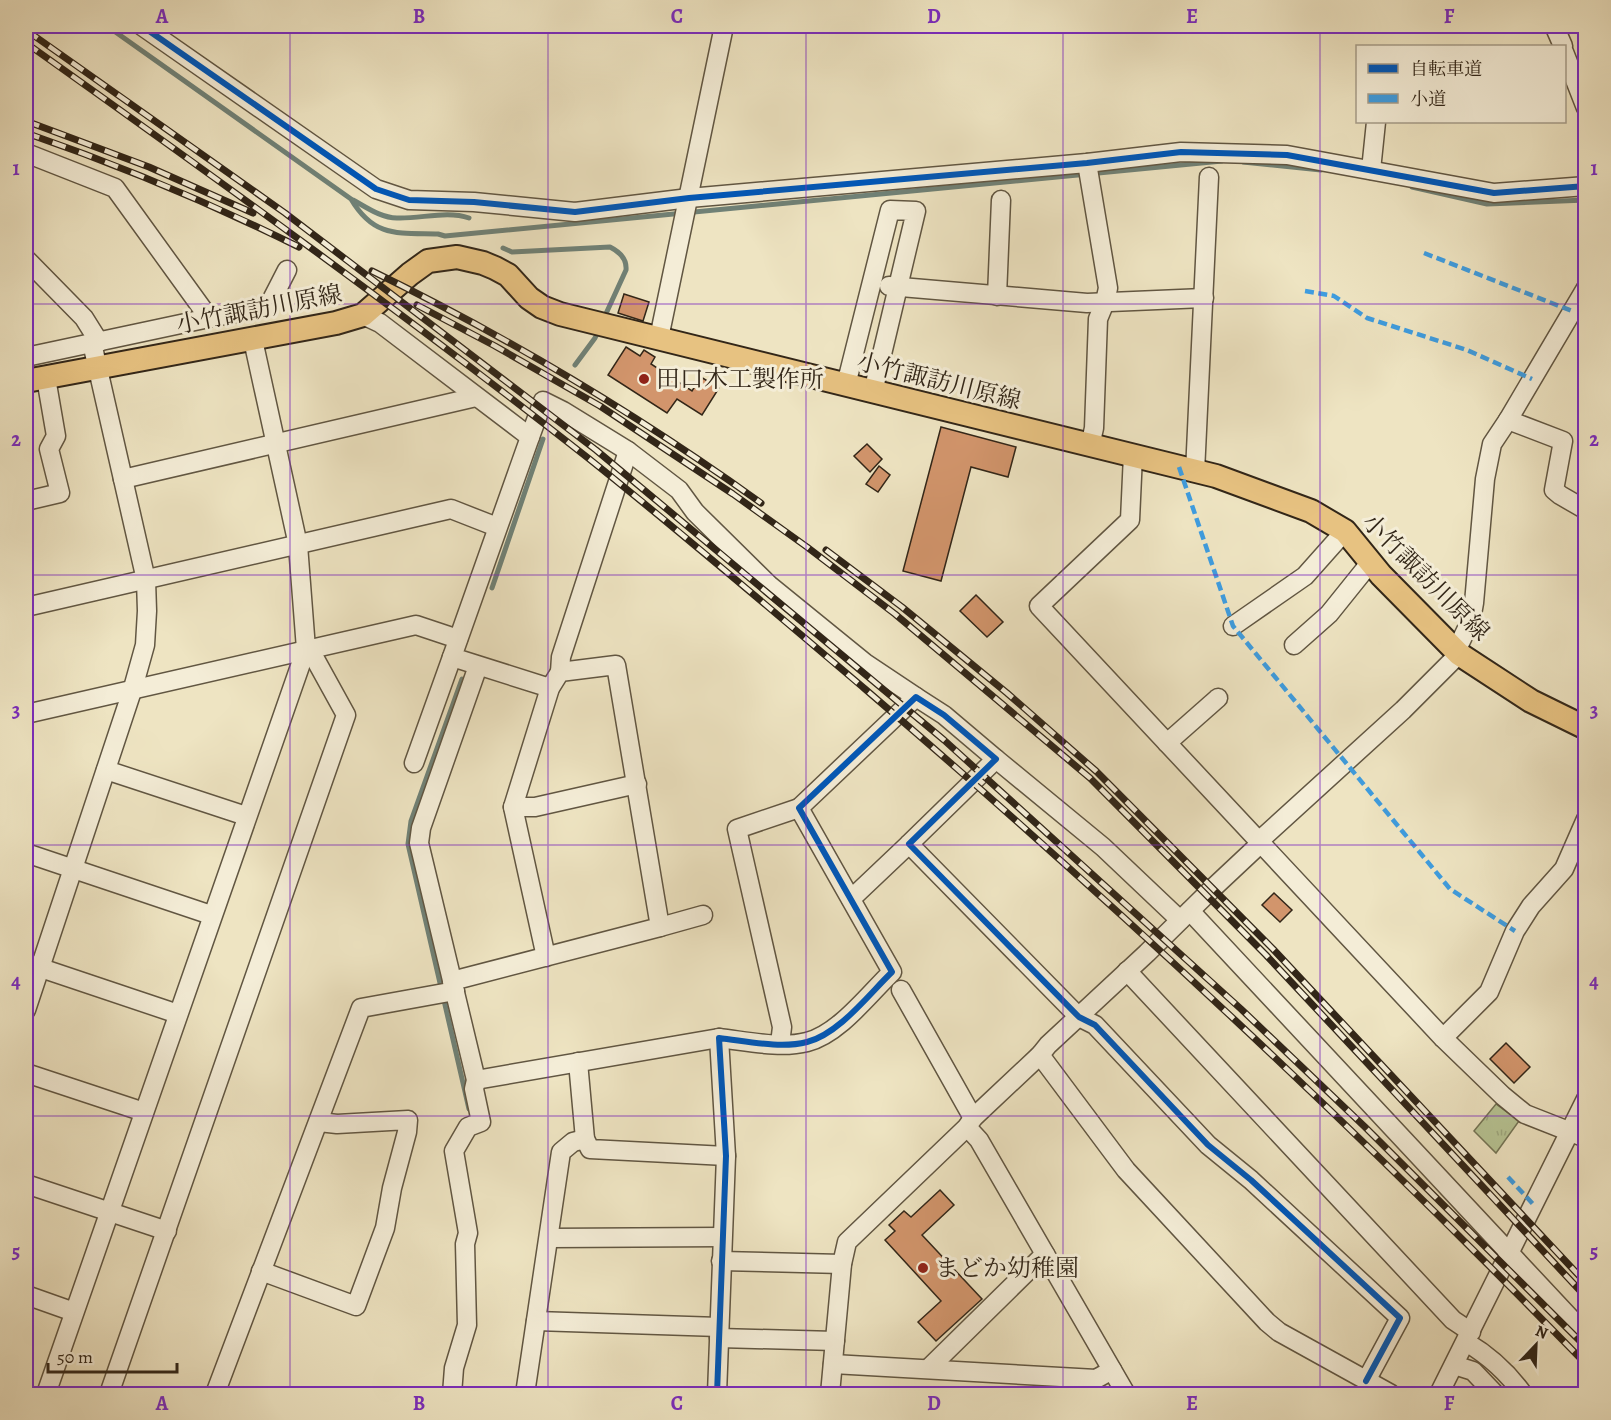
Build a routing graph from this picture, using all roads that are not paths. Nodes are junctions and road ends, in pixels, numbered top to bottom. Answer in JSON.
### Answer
{"nodes":[{"id":1,"x":142,"y":26,"type":"edge"},
{"id":2,"x":724,"y":26,"type":"edge"},
{"id":3,"x":1557,"y":26,"type":"edge"},
{"id":4,"x":1563,"y":45,"type":"edge"},
{"id":5,"x":1566,"y":57,"type":"edge"},
{"id":6,"x":1586,"y":108,"type":"edge"},
{"id":7,"x":1376,"y":123,"type":"edge"},
{"id":8,"x":26,"y":153,"type":"edge"},
{"id":9,"x":1087,"y":163,"type":"junction"},
{"id":10,"x":1371,"y":170,"type":"junction"},
{"id":11,"x":1209,"y":177,"type":"dead end"},
{"id":12,"x":1586,"y":186,"type":"edge"},
{"id":13,"x":689,"y":200,"type":"junction"},
{"id":14,"x":1001,"y":200,"type":"dead end"},
{"id":15,"x":26,"y":259,"type":"edge"},
{"id":16,"x":287,"y":270,"type":"dead end"},
{"id":17,"x":872,"y":282,"type":"junction"},
{"id":18,"x":898,"y":288,"type":"junction"},
{"id":19,"x":1586,"y":288,"type":"edge"},
{"id":20,"x":997,"y":296,"type":"junction"},
{"id":21,"x":1204,"y":298,"type":"junction"},
{"id":22,"x":1105,"y":302,"type":"junction"},
{"id":23,"x":363,"y":315,"type":"junction"},
{"id":24,"x":209,"y":318,"type":"junction"},
{"id":25,"x":659,"y":338,"type":"junction"},
{"id":26,"x":253,"y":340,"type":"junction"},
{"id":27,"x":96,"y":343,"type":"junction"},
{"id":28,"x":26,"y":357,"type":"edge"},
{"id":29,"x":98,"y":368,"type":"junction"},
{"id":30,"x":36,"y":380,"type":"edge"},
{"id":31,"x":844,"y":385,"type":"junction"},
{"id":32,"x":873,"y":392,"type":"junction"},
{"id":33,"x":476,"y":397,"type":"junction"},
{"id":34,"x":1508,"y":420,"type":"junction"},
{"id":35,"x":530,"y":437,"type":"junction"},
{"id":36,"x":276,"y":443,"type":"junction"},
{"id":37,"x":1090,"y":446,"type":"junction"},
{"id":38,"x":628,"y":452,"type":"junction"},
{"id":39,"x":1133,"y":455,"type":"junction"},
{"id":40,"x":1195,"y":472,"type":"junction"},
{"id":41,"x":123,"y":478,"type":"junction"},
{"id":42,"x":26,"y":501,"type":"edge"},
{"id":43,"x":1586,"y":510,"type":"edge"},
{"id":44,"x":497,"y":527,"type":"junction"},
{"id":45,"x":1346,"y":531,"type":"junction"},
{"id":46,"x":298,"y":545,"type":"junction"},
{"id":47,"x":1370,"y":563,"type":"junction"},
{"id":48,"x":146,"y":580,"type":"junction"},
{"id":49,"x":26,"y":607,"type":"edge"},
{"id":50,"x":1233,"y":626,"type":"dead end"},
{"id":51,"x":458,"y":639,"type":"junction"},
{"id":52,"x":1293,"y":645,"type":"dead end"},
{"id":53,"x":306,"y":649,"type":"junction"},
{"id":54,"x":1458,"y":653,"type":"junction"},
{"id":55,"x":452,"y":657,"type":"junction"},
{"id":56,"x":478,"y":666,"type":"junction"},
{"id":57,"x":560,"y":672,"type":"junction"},
{"id":58,"x":133,"y":688,"type":"junction"},
{"id":59,"x":550,"y":688,"type":"junction"},
{"id":60,"x":916,"y":696,"type":"junction"},
{"id":61,"x":1218,"y":699,"type":"dead end"},
{"id":62,"x":26,"y":714,"type":"edge"},
{"id":63,"x":1586,"y":728,"type":"edge"},
{"id":64,"x":1167,"y":743,"type":"junction"},
{"id":65,"x":996,"y":759,"type":"junction"},
{"id":66,"x":414,"y":763,"type":"dead end"},
{"id":67,"x":106,"y":770,"type":"junction"},
{"id":68,"x":637,"y":784,"type":"junction"},
{"id":69,"x":513,"y":807,"type":"junction"},
{"id":70,"x":799,"y":808,"type":"junction"},
{"id":71,"x":246,"y":816,"type":"junction"},
{"id":72,"x":1586,"y":819,"type":"edge"},
{"id":73,"x":1260,"y":842,"type":"junction"},
{"id":74,"x":909,"y":844,"type":"junction"},
{"id":75,"x":26,"y":853,"type":"edge"},
{"id":76,"x":73,"y":868,"type":"junction"},
{"id":77,"x":851,"y":899,"type":"junction"},
{"id":78,"x":211,"y":915,"type":"junction"},
{"id":79,"x":703,"y":915,"type":"dead end"},
{"id":80,"x":1185,"y":915,"type":"junction"},
{"id":81,"x":660,"y":927,"type":"junction"},
{"id":82,"x":546,"y":957,"type":"junction"},
{"id":83,"x":33,"y":965,"type":"edge"},
{"id":84,"x":1127,"y":971,"type":"junction"},
{"id":85,"x":448,"y":990,"type":"junction"},
{"id":86,"x":901,"y":990,"type":"dead end"},
{"id":87,"x":26,"y":1010,"type":"edge"},
{"id":88,"x":178,"y":1014,"type":"junction"},
{"id":89,"x":1079,"y":1017,"type":"junction"},
{"id":90,"x":719,"y":1038,"type":"junction"},
{"id":91,"x":1443,"y":1038,"type":"junction"},
{"id":92,"x":780,"y":1044,"type":"junction"},
{"id":93,"x":1040,"y":1055,"type":"junction"},
{"id":94,"x":578,"y":1062,"type":"junction"},
{"id":95,"x":26,"y":1072,"type":"edge"},
{"id":96,"x":476,"y":1080,"type":"junction"},
{"id":97,"x":1586,"y":1099,"type":"edge"},
{"id":98,"x":144,"y":1112,"type":"junction"},
{"id":99,"x":319,"y":1122,"type":"junction"},
{"id":100,"x":970,"y":1123,"type":"junction"},
{"id":101,"x":1577,"y":1135,"type":"edge"},
{"id":102,"x":585,"y":1139,"type":"junction"},
{"id":103,"x":726,"y":1156,"type":"junction"},
{"id":104,"x":26,"y":1184,"type":"edge"},
{"id":105,"x":108,"y":1212,"type":"junction"},
{"id":106,"x":167,"y":1232,"type":"junction"},
{"id":107,"x":722,"y":1237,"type":"junction"},
{"id":108,"x":550,"y":1238,"type":"junction"},
{"id":109,"x":1045,"y":1254,"type":"junction"},
{"id":110,"x":1508,"y":1254,"type":"junction"},
{"id":111,"x":721,"y":1261,"type":"junction"},
{"id":112,"x":842,"y":1264,"type":"junction"},
{"id":113,"x":261,"y":1271,"type":"junction"},
{"id":114,"x":26,"y":1295,"type":"edge"},
{"id":115,"x":74,"y":1312,"type":"junction"},
{"id":116,"x":536,"y":1321,"type":"junction"},
{"id":117,"x":719,"y":1332,"type":"junction"},
{"id":118,"x":1586,"y":1335,"type":"edge"},
{"id":119,"x":1468,"y":1337,"type":"junction"},
{"id":120,"x":835,"y":1341,"type":"junction"},
{"id":121,"x":833,"y":1364,"type":"junction"},
{"id":122,"x":1454,"y":1365,"type":"junction"},
{"id":123,"x":929,"y":1368,"type":"junction"},
{"id":124,"x":1112,"y":1370,"type":"junction"},
{"id":125,"x":1366,"y":1381,"type":"junction"},
{"id":126,"x":46,"y":1395,"type":"edge"},
{"id":127,"x":109,"y":1395,"type":"edge"},
{"id":128,"x":215,"y":1395,"type":"edge"},
{"id":129,"x":452,"y":1395,"type":"edge"},
{"id":130,"x":525,"y":1395,"type":"edge"},
{"id":131,"x":717,"y":1395,"type":"edge"},
{"id":132,"x":830,"y":1395,"type":"edge"},
{"id":133,"x":1126,"y":1395,"type":"edge"},
{"id":134,"x":1391,"y":1395,"type":"edge"},
{"id":135,"x":1439,"y":1395,"type":"edge"},
{"id":136,"x":1495,"y":1395,"type":"edge"},
{"id":137,"x":1523,"y":1395,"type":"edge"}],
"edges":[{"from":1,"to":13,"type":"street"},
{"from":2,"to":13,"type":"street"},
{"from":3,"to":4,"type":"street"},
{"from":5,"to":6,"type":"street"},
{"from":7,"to":10,"type":"street"},
{"from":8,"to":24,"type":"street"},
{"from":9,"to":10,"type":"street"},
{"from":9,"to":13,"type":"street"},
{"from":9,"to":22,"type":"street"},
{"from":10,"to":12,"type":"street"},
{"from":11,"to":21,"type":"street"},
{"from":13,"to":25,"type":"street"},
{"from":14,"to":20,"type":"street"},
{"from":15,"to":27,"type":"street"},
{"from":16,"to":24,"type":"street"},
{"from":17,"to":18,"type":"street"},
{"from":17,"to":18,"type":"street"},
{"from":17,"to":31,"type":"street"},
{"from":18,"to":20,"type":"street"},
{"from":18,"to":32,"type":"street"},
{"from":19,"to":34,"type":"street"},
{"from":20,"to":22,"type":"street"},
{"from":21,"to":22,"type":"street"},
{"from":21,"to":40,"type":"street"},
{"from":22,"to":37,"type":"street"},
{"from":23,"to":25,"type":"main road","name":"小竹諏訪川原線"},
{"from":23,"to":26,"type":"main road","name":"小竹諏訪川原線"},
{"from":23,"to":33,"type":"street"},
{"from":24,"to":27,"type":"street"},
{"from":25,"to":31,"type":"main road","name":"小竹諏訪川原線"},
{"from":26,"to":29,"type":"main road","name":"小竹諏訪川原線"},
{"from":26,"to":36,"type":"street"},
{"from":27,"to":28,"type":"street"},
{"from":27,"to":29,"type":"street"},
{"from":29,"to":30,"type":"main road","name":"小竹諏訪川原線"},
{"from":29,"to":41,"type":"street"},
{"from":30,"to":42,"type":"street"},
{"from":31,"to":32,"type":"main road","name":"小竹諏訪川原線"},
{"from":32,"to":37,"type":"main road","name":"小竹諏訪川原線"},
{"from":33,"to":35,"type":"street"},
{"from":33,"to":36,"type":"street"},
{"from":34,"to":43,"type":"street"},
{"from":34,"to":54,"type":"street"},
{"from":35,"to":38,"type":"street"},
{"from":35,"to":44,"type":"street"},
{"from":36,"to":41,"type":"street"},
{"from":36,"to":46,"type":"street"},
{"from":37,"to":39,"type":"main road","name":"小竹諏訪川原線"},
{"from":38,"to":57,"type":"street"},
{"from":38,"to":60,"type":"street"},
{"from":39,"to":40,"type":"main road","name":"小竹諏訪川原線"},
{"from":39,"to":64,"type":"street"},
{"from":40,"to":45,"type":"main road","name":"小竹諏訪川原線"},
{"from":41,"to":48,"type":"street"},
{"from":44,"to":46,"type":"street"},
{"from":44,"to":51,"type":"street"},
{"from":45,"to":47,"type":"main road","name":"小竹諏訪川原線"},
{"from":45,"to":50,"type":"street"},
{"from":46,"to":48,"type":"street"},
{"from":46,"to":53,"type":"street"},
{"from":47,"to":52,"type":"street"},
{"from":47,"to":54,"type":"main road","name":"小竹諏訪川原線"},
{"from":48,"to":49,"type":"street"},
{"from":48,"to":58,"type":"street"},
{"from":51,"to":53,"type":"street"},
{"from":51,"to":55,"type":"street"},
{"from":53,"to":58,"type":"street"},
{"from":53,"to":71,"type":"street"},
{"from":53,"to":106,"type":"street"},
{"from":54,"to":63,"type":"main road","name":"小竹諏訪川原線"},
{"from":54,"to":73,"type":"street"},
{"from":55,"to":56,"type":"street"},
{"from":55,"to":66,"type":"street"},
{"from":56,"to":59,"type":"street"},
{"from":56,"to":85,"type":"street"},
{"from":57,"to":59,"type":"street"},
{"from":57,"to":68,"type":"street"},
{"from":58,"to":62,"type":"street"},
{"from":58,"to":67,"type":"street"},
{"from":59,"to":69,"type":"street"},
{"from":60,"to":65,"type":"street"},
{"from":60,"to":70,"type":"street"},
{"from":61,"to":64,"type":"street"},
{"from":64,"to":73,"type":"street"},
{"from":65,"to":74,"type":"street"},
{"from":65,"to":80,"type":"street"},
{"from":67,"to":71,"type":"street"},
{"from":67,"to":76,"type":"street"},
{"from":68,"to":69,"type":"street"},
{"from":68,"to":81,"type":"street"},
{"from":69,"to":82,"type":"street"},
{"from":70,"to":77,"type":"street"},
{"from":70,"to":92,"type":"street"},
{"from":71,"to":78,"type":"street"},
{"from":72,"to":91,"type":"street"},
{"from":73,"to":80,"type":"street"},
{"from":73,"to":91,"type":"street"},
{"from":74,"to":77,"type":"street"},
{"from":74,"to":89,"type":"street"},
{"from":75,"to":76,"type":"street"},
{"from":76,"to":78,"type":"street"},
{"from":76,"to":83,"type":"street"},
{"from":77,"to":92,"type":"street"},
{"from":78,"to":88,"type":"street"},
{"from":79,"to":81,"type":"street"},
{"from":80,"to":84,"type":"street"},
{"from":80,"to":110,"type":"street"},
{"from":81,"to":82,"type":"street"},
{"from":82,"to":85,"type":"street"},
{"from":83,"to":87,"type":"street"},
{"from":83,"to":88,"type":"street"},
{"from":84,"to":89,"type":"street"},
{"from":84,"to":119,"type":"street"},
{"from":85,"to":96,"type":"street"},
{"from":85,"to":99,"type":"street"},
{"from":86,"to":100,"type":"street"},
{"from":88,"to":98,"type":"street"},
{"from":89,"to":93,"type":"street"},
{"from":89,"to":125,"type":"street"},
{"from":90,"to":92,"type":"street"},
{"from":90,"to":94,"type":"street"},
{"from":90,"to":103,"type":"street"},
{"from":91,"to":101,"type":"street"},
{"from":93,"to":100,"type":"street"},
{"from":93,"to":125,"type":"street"},
{"from":94,"to":96,"type":"street"},
{"from":94,"to":102,"type":"street"},
{"from":95,"to":98,"type":"street"},
{"from":96,"to":129,"type":"street"},
{"from":97,"to":101,"type":"street"},
{"from":98,"to":105,"type":"street"},
{"from":99,"to":113,"type":"street"},
{"from":99,"to":113,"type":"street"},
{"from":100,"to":109,"type":"street"},
{"from":100,"to":112,"type":"street"},
{"from":101,"to":110,"type":"street"},
{"from":102,"to":103,"type":"street"},
{"from":102,"to":108,"type":"street"},
{"from":103,"to":107,"type":"street"},
{"from":104,"to":105,"type":"street"},
{"from":105,"to":106,"type":"street"},
{"from":105,"to":115,"type":"street"},
{"from":106,"to":127,"type":"street"},
{"from":107,"to":108,"type":"street"},
{"from":107,"to":111,"type":"street"},
{"from":108,"to":116,"type":"street"},
{"from":109,"to":123,"type":"street"},
{"from":109,"to":124,"type":"street"},
{"from":110,"to":118,"type":"street"},
{"from":110,"to":119,"type":"street"},
{"from":111,"to":112,"type":"street"},
{"from":111,"to":117,"type":"street"},
{"from":112,"to":120,"type":"street"},
{"from":113,"to":128,"type":"street"},
{"from":114,"to":115,"type":"street"},
{"from":115,"to":126,"type":"street"},
{"from":116,"to":117,"type":"street"},
{"from":116,"to":130,"type":"street"},
{"from":117,"to":120,"type":"street"},
{"from":117,"to":131,"type":"street"},
{"from":119,"to":122,"type":"street"},
{"from":119,"to":137,"type":"street"},
{"from":120,"to":121,"type":"street"},
{"from":121,"to":123,"type":"street"},
{"from":121,"to":132,"type":"street"},
{"from":122,"to":135,"type":"street"},
{"from":122,"to":136,"type":"street"},
{"from":123,"to":124,"type":"street"},
{"from":124,"to":133,"type":"street"},
{"from":125,"to":134,"type":"street"}]}
